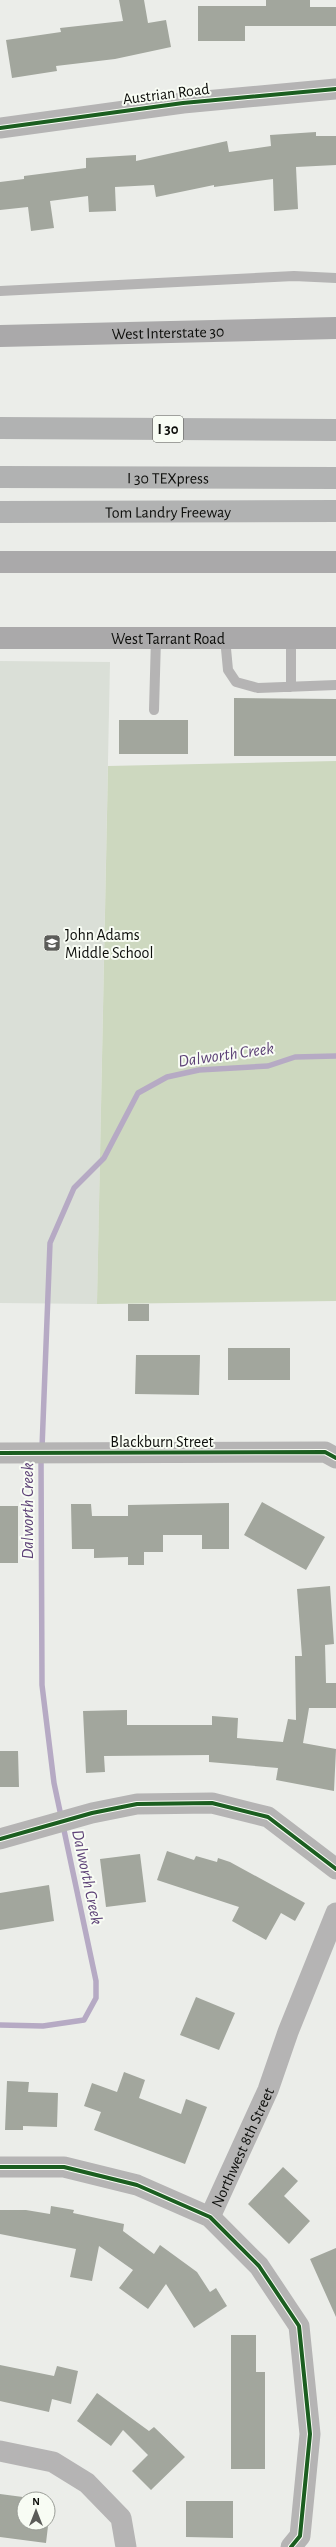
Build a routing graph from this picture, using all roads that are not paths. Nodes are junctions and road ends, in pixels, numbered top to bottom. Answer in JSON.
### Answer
{"nodes":[{"id":1,"x":336,"y":89,"type":"edge"},
{"id":2,"x":0,"y":128,"type":"edge"},
{"id":3,"x":336,"y":278,"type":"edge"},
{"id":4,"x":0,"y":291,"type":"edge"},
{"id":5,"x":336,"y":328,"type":"edge"},
{"id":6,"x":0,"y":336,"type":"edge"},
{"id":7,"x":0,"y":428,"type":"edge"},
{"id":8,"x":336,"y":430,"type":"edge"},
{"id":9,"x":0,"y":478,"type":"edge"},
{"id":10,"x":336,"y":478,"type":"edge"},
{"id":11,"x":336,"y":511,"type":"edge"},
{"id":12,"x":0,"y":512,"type":"edge"},
{"id":13,"x":0,"y":562,"type":"edge"},
{"id":14,"x":336,"y":562,"type":"edge"},
{"id":15,"x":0,"y":638,"type":"edge"},
{"id":16,"x":156,"y":638,"type":"junction"},
{"id":17,"x":225,"y":638,"type":"junction"},
{"id":18,"x":291,"y":638,"type":"junction"},
{"id":19,"x":336,"y":638,"type":"edge"},
{"id":20,"x":336,"y":685,"type":"edge"},
{"id":21,"x":291,"y":687,"type":"junction"},
{"id":22,"x":154,"y":710,"type":"dead end"},
{"id":23,"x":5,"y":1452,"type":"edge"},
{"id":24,"x":330,"y":1455,"type":"edge"},
{"id":25,"x":0,"y":1839,"type":"edge"},
{"id":26,"x":336,"y":1869,"type":"edge"},
{"id":27,"x":336,"y":1913,"type":"edge"},
{"id":28,"x":0,"y":2167,"type":"edge"},
{"id":29,"x":210,"y":2217,"type":"junction"},
{"id":30,"x":0,"y":2451,"type":"edge"},
{"id":31,"x":126,"y":2547,"type":"edge"},
{"id":32,"x":291,"y":2547,"type":"edge"}],
"edges":[{"from":1,"to":2,"type":"street","name":"Austrian Road"},
{"from":3,"to":4,"type":"lane"},
{"from":5,"to":6,"type":"main road","name":"West Interstate 30"},
{"from":7,"to":8,"type":"highway","number":"I 30"},
{"from":9,"to":10,"type":"highway","name":"I 30 TEXpress"},
{"from":11,"to":12,"type":"highway","name":"Tom Landry Freeway"},
{"from":13,"to":14,"type":"main road"},
{"from":15,"to":16,"type":"main road","name":"West Tarrant Road"},
{"from":16,"to":17,"type":"main road","name":"West Tarrant Road"},
{"from":16,"to":22,"type":"lane"},
{"from":17,"to":18,"type":"main road","name":"West Tarrant Road"},
{"from":17,"to":21,"type":"lane"},
{"from":18,"to":19,"type":"main road","name":"West Tarrant Road"},
{"from":18,"to":21,"type":"lane"},
{"from":20,"to":21,"type":"lane"},
{"from":23,"to":24,"type":"street","name":"Blackburn Street"},
{"from":25,"to":26,"type":"street"},
{"from":27,"to":29,"type":"street","name":"Northwest 8th Street"},
{"from":28,"to":29,"type":"street"},
{"from":29,"to":32,"type":"street","name":"Northwest 8th Street"},
{"from":30,"to":31,"type":"street"}]}
